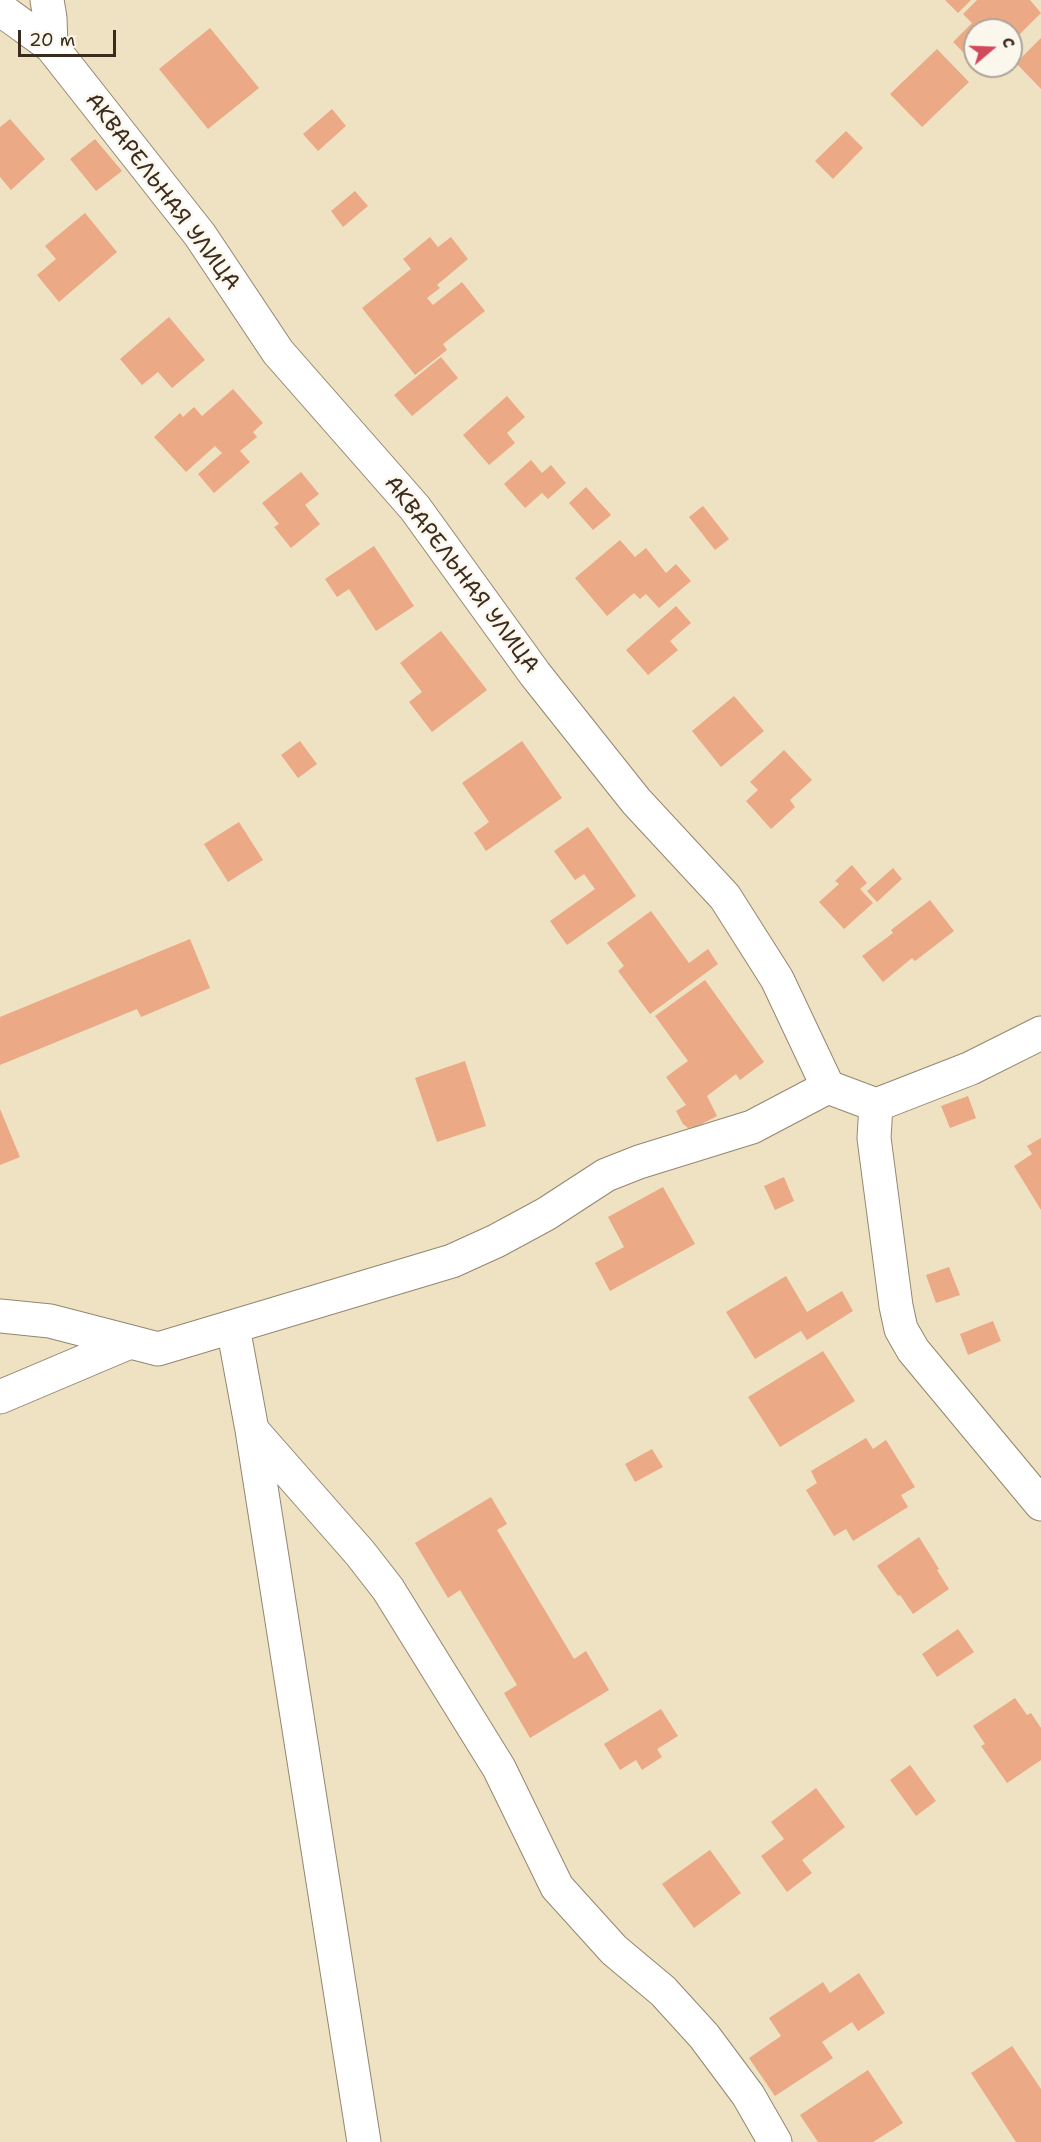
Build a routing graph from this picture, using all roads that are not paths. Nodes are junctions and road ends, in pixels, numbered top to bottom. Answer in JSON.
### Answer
{"nodes":[{"id":1,"x":46,"y":0,"type":"edge"},
{"id":2,"x":0,"y":9,"type":"edge"},
{"id":3,"x":51,"y":46,"type":"junction"},
{"id":4,"x":1041,"y":1033,"type":"edge"},
{"id":5,"x":828,"y":1087,"type":"junction"},
{"id":6,"x":876,"y":1105,"type":"junction"},
{"id":7,"x":0,"y":1316,"type":"edge"},
{"id":8,"x":233,"y":1327,"type":"junction"},
{"id":9,"x":130,"y":1342,"type":"junction"},
{"id":10,"x":0,"y":1396,"type":"edge"},
{"id":11,"x":252,"y":1430,"type":"junction"},
{"id":12,"x":1041,"y":1504,"type":"edge"},
{"id":13,"x":364,"y":2142,"type":"edge"},
{"id":14,"x":775,"y":2142,"type":"edge"}],
"edges":[{"from":1,"to":3,"type":"street"},
{"from":2,"to":3,"type":"street","name":"АКВАРЕЛЬНАЯ УЛИЦА"},
{"from":3,"to":5,"type":"street","name":"АКВАРЕЛЬНАЯ УЛИЦА"},
{"from":4,"to":6,"type":"street"},
{"from":5,"to":6,"type":"street"},
{"from":5,"to":8,"type":"street"},
{"from":6,"to":12,"type":"street"},
{"from":7,"to":9,"type":"street"},
{"from":8,"to":9,"type":"street"},
{"from":8,"to":11,"type":"street"},
{"from":9,"to":10,"type":"street"},
{"from":11,"to":13,"type":"street"},
{"from":11,"to":14,"type":"street"}]}
